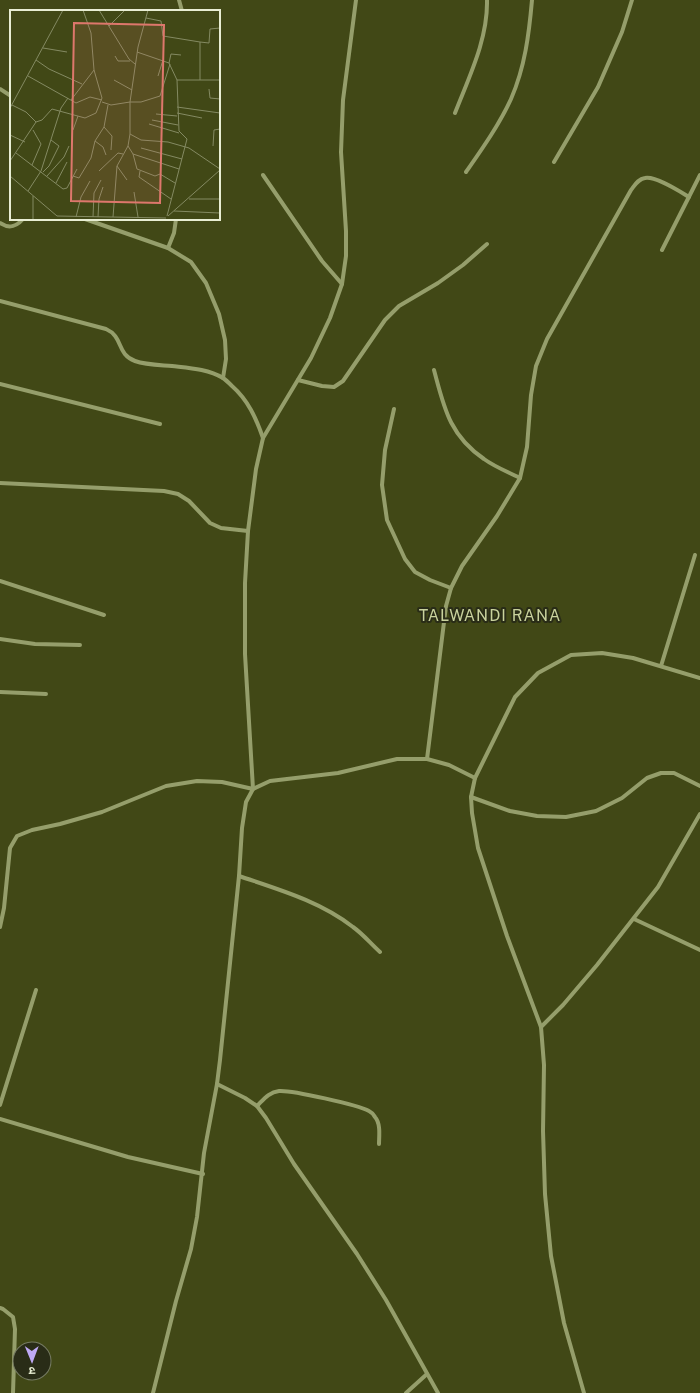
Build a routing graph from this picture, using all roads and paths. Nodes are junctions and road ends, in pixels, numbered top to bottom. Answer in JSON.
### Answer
{"nodes":[{"id":1,"x":180,"y":0,"type":"edge"},
{"id":2,"x":356,"y":0,"type":"edge"},
{"id":3,"x":487,"y":0,"type":"edge"},
{"id":4,"x":532,"y":0,"type":"edge"},
{"id":5,"x":632,"y":0,"type":"edge"},
{"id":6,"x":182,"y":10,"type":"edge"},
{"id":7,"x":0,"y":89,"type":"edge"},
{"id":8,"x":10,"y":95,"type":"edge"},
{"id":9,"x":455,"y":113,"type":"dead end"},
{"id":10,"x":554,"y":162,"type":"dead end"},
{"id":11,"x":466,"y":172,"type":"dead end"},
{"id":12,"x":264,"y":175,"type":"dead end"},
{"id":13,"x":700,"y":175,"type":"edge"},
{"id":14,"x":689,"y":196,"type":"junction"},
{"id":15,"x":22,"y":220,"type":"edge"},
{"id":16,"x":88,"y":220,"type":"edge"},
{"id":17,"x":176,"y":220,"type":"edge"},
{"id":18,"x":0,"y":223,"type":"edge"},
{"id":19,"x":487,"y":244,"type":"dead end"},
{"id":20,"x":168,"y":248,"type":"junction"},
{"id":21,"x":662,"y":250,"type":"dead end"},
{"id":22,"x":342,"y":284,"type":"junction"},
{"id":23,"x":0,"y":301,"type":"edge"},
{"id":24,"x":434,"y":370,"type":"dead end"},
{"id":25,"x":223,"y":378,"type":"junction"},
{"id":26,"x":298,"y":380,"type":"junction"},
{"id":27,"x":0,"y":384,"type":"edge"},
{"id":28,"x":394,"y":409,"type":"dead end"},
{"id":29,"x":160,"y":424,"type":"dead end"},
{"id":30,"x":263,"y":438,"type":"junction"},
{"id":31,"x":520,"y":478,"type":"junction"},
{"id":32,"x":0,"y":483,"type":"edge"},
{"id":33,"x":248,"y":531,"type":"junction"},
{"id":34,"x":695,"y":555,"type":"dead end"},
{"id":35,"x":0,"y":581,"type":"edge"},
{"id":36,"x":450,"y":588,"type":"junction"},
{"id":37,"x":104,"y":615,"type":"dead end"},
{"id":38,"x":0,"y":639,"type":"edge"},
{"id":39,"x":80,"y":645,"type":"dead end"},
{"id":40,"x":661,"y":666,"type":"junction"},
{"id":41,"x":700,"y":678,"type":"edge"},
{"id":42,"x":0,"y":692,"type":"edge"},
{"id":43,"x":46,"y":694,"type":"dead end"},
{"id":44,"x":427,"y":759,"type":"junction"},
{"id":45,"x":475,"y":778,"type":"junction"},
{"id":46,"x":700,"y":786,"type":"edge"},
{"id":47,"x":253,"y":788,"type":"junction"},
{"id":48,"x":471,"y":797,"type":"junction"},
{"id":49,"x":700,"y":814,"type":"edge"},
{"id":50,"x":239,"y":876,"type":"junction"},
{"id":51,"x":634,"y":919,"type":"junction"},
{"id":52,"x":0,"y":927,"type":"edge"},
{"id":53,"x":700,"y":950,"type":"edge"},
{"id":54,"x":380,"y":952,"type":"dead end"},
{"id":55,"x":36,"y":990,"type":"dead end"},
{"id":56,"x":541,"y":1027,"type":"junction"},
{"id":57,"x":217,"y":1084,"type":"junction"},
{"id":58,"x":0,"y":1105,"type":"edge"},
{"id":59,"x":257,"y":1106,"type":"junction"},
{"id":60,"x":0,"y":1119,"type":"edge"},
{"id":61,"x":379,"y":1144,"type":"dead end"},
{"id":62,"x":202,"y":1174,"type":"junction"},
{"id":63,"x":0,"y":1308,"type":"edge"},
{"id":64,"x":428,"y":1374,"type":"junction"},
{"id":65,"x":13,"y":1393,"type":"edge"},
{"id":66,"x":153,"y":1393,"type":"edge"},
{"id":67,"x":406,"y":1393,"type":"edge"},
{"id":68,"x":438,"y":1393,"type":"edge"},
{"id":69,"x":584,"y":1393,"type":"edge"}],
"edges":[{"from":1,"to":6,"type":"street"},
{"from":2,"to":22,"type":"street"},
{"from":3,"to":9,"type":"street"},
{"from":4,"to":11,"type":"street"},
{"from":5,"to":10,"type":"street"},
{"from":7,"to":8,"type":"street"},
{"from":12,"to":22,"type":"street"},
{"from":13,"to":14,"type":"street"},
{"from":14,"to":21,"type":"street"},
{"from":14,"to":31,"type":"street"},
{"from":15,"to":18,"type":"street"},
{"from":16,"to":20,"type":"street"},
{"from":17,"to":20,"type":"street"},
{"from":19,"to":26,"type":"street"},
{"from":20,"to":25,"type":"street"},
{"from":22,"to":26,"type":"street"},
{"from":23,"to":25,"type":"street"},
{"from":24,"to":31,"type":"street"},
{"from":25,"to":30,"type":"street"},
{"from":26,"to":30,"type":"street"},
{"from":27,"to":29,"type":"street"},
{"from":28,"to":36,"type":"street"},
{"from":30,"to":33,"type":"street"},
{"from":31,"to":36,"type":"street"},
{"from":32,"to":33,"type":"street"},
{"from":33,"to":47,"type":"street"},
{"from":34,"to":40,"type":"street"},
{"from":35,"to":37,"type":"street"},
{"from":36,"to":44,"type":"street"},
{"from":38,"to":39,"type":"street"},
{"from":40,"to":41,"type":"street"},
{"from":40,"to":45,"type":"street"},
{"from":42,"to":43,"type":"street"},
{"from":44,"to":45,"type":"street"},
{"from":44,"to":47,"type":"street"},
{"from":45,"to":48,"type":"street"},
{"from":46,"to":48,"type":"street"},
{"from":47,"to":50,"type":"street"},
{"from":47,"to":52,"type":"street"},
{"from":48,"to":56,"type":"street"},
{"from":49,"to":51,"type":"street"},
{"from":50,"to":54,"type":"street"},
{"from":50,"to":57,"type":"street"},
{"from":51,"to":53,"type":"street"},
{"from":51,"to":56,"type":"street"},
{"from":55,"to":58,"type":"street"},
{"from":56,"to":69,"type":"street"},
{"from":57,"to":59,"type":"street"},
{"from":57,"to":62,"type":"street"},
{"from":59,"to":61,"type":"street"},
{"from":59,"to":64,"type":"street"},
{"from":60,"to":62,"type":"street"},
{"from":62,"to":66,"type":"street"},
{"from":63,"to":65,"type":"street"},
{"from":64,"to":67,"type":"street"},
{"from":64,"to":68,"type":"street"}]}
